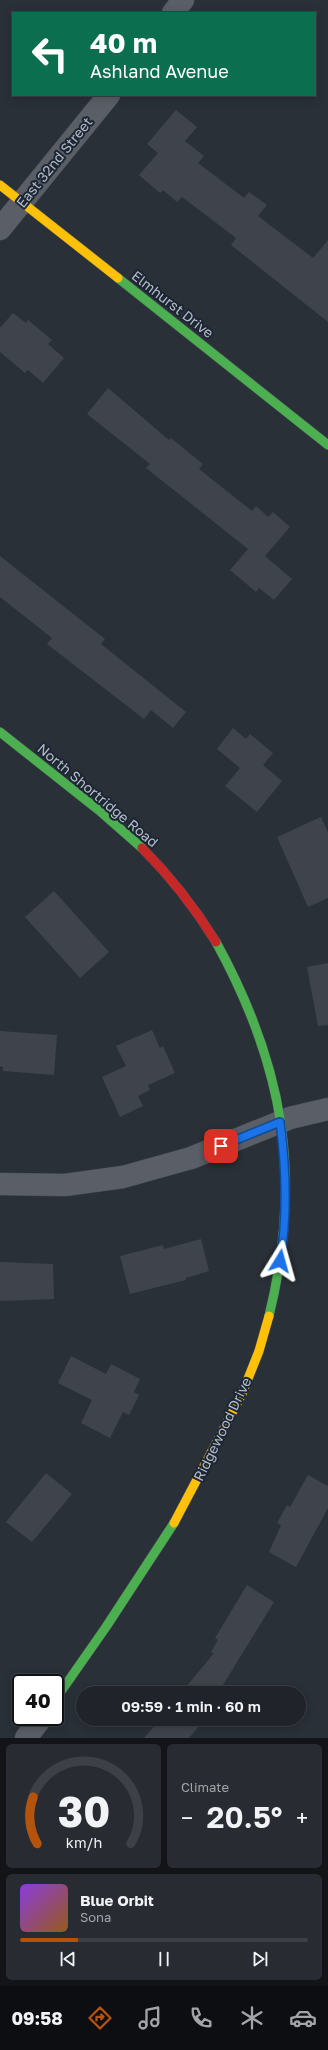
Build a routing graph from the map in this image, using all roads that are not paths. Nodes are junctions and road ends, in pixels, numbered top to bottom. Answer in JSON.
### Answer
{"nodes":[{"id":1,"x":183,"y":0,"type":"edge"},
{"id":2,"x":175,"y":12,"type":"edge"},
{"id":3,"x":108,"y":96,"type":"edge"},
{"id":4,"x":0,"y":185,"type":"edge"},
{"id":5,"x":22,"y":202,"type":"junction"},
{"id":6,"x":0,"y":229,"type":"edge"},
{"id":7,"x":328,"y":445,"type":"edge"},
{"id":8,"x":0,"y":732,"type":"edge"},
{"id":9,"x":328,"y":1109,"type":"edge"},
{"id":10,"x":280,"y":1122,"type":"junction"},
{"id":11,"x":0,"y":1184,"type":"edge"},
{"id":12,"x":64,"y":1688,"type":"edge"},
{"id":13,"x":35,"y":1726,"type":"edge"},
{"id":14,"x":26,"y":1738,"type":"edge"}],
"edges":[{"from":1,"to":2,"type":"street"},
{"from":3,"to":5,"type":"street","name":"East 32nd Street"},
{"from":4,"to":5,"type":"street","name":"Elmhurst Drive"},
{"from":5,"to":6,"type":"street","name":"East 32nd Street"},
{"from":5,"to":7,"type":"street","name":"Elmhurst Drive"},
{"from":8,"to":10,"type":"street","name":"North Shortridge Road"},
{"from":9,"to":10,"type":"street"},
{"from":10,"to":11,"type":"street"},
{"from":10,"to":12,"type":"street","name":"Ridgewood Drive"},
{"from":13,"to":14,"type":"street"}]}
